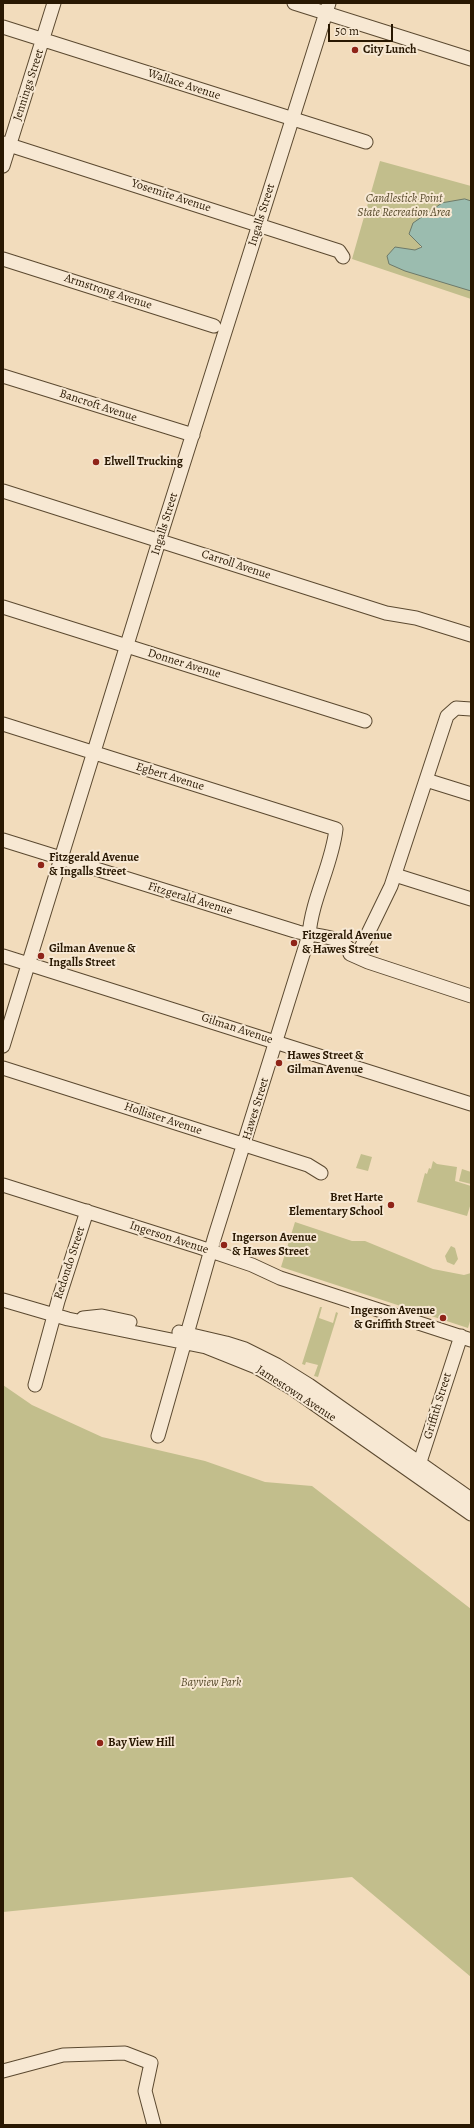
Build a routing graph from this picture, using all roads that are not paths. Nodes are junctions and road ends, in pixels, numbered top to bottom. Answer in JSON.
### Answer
{"nodes":[{"id":1,"x":54,"y":3,"type":"edge"},
{"id":2,"x":294,"y":3,"type":"edge"},
{"id":3,"x":328,"y":8,"type":"edge"},
{"id":4,"x":3,"y":27,"type":"edge"},
{"id":5,"x":43,"y":40,"type":"junction"},
{"id":6,"x":471,"y":59,"type":"edge"},
{"id":7,"x":292,"y":119,"type":"junction"},
{"id":8,"x":366,"y":142,"type":"dead end"},
{"id":9,"x":6,"y":144,"type":"edge"},
{"id":10,"x":3,"y":166,"type":"edge"},
{"id":11,"x":260,"y":224,"type":"junction"},
{"id":12,"x":341,"y":254,"type":"dead end"},
{"id":13,"x":3,"y":258,"type":"edge"},
{"id":14,"x":214,"y":326,"type":"dead end"},
{"id":15,"x":3,"y":376,"type":"edge"},
{"id":16,"x":193,"y":435,"type":"junction"},
{"id":17,"x":3,"y":491,"type":"edge"},
{"id":18,"x":160,"y":541,"type":"junction"},
{"id":19,"x":3,"y":607,"type":"edge"},
{"id":20,"x":471,"y":635,"type":"edge"},
{"id":21,"x":127,"y":647,"type":"junction"},
{"id":22,"x":471,"y":709,"type":"edge"},
{"id":23,"x":365,"y":721,"type":"dead end"},
{"id":24,"x":3,"y":724,"type":"edge"},
{"id":25,"x":93,"y":753,"type":"junction"},
{"id":26,"x":426,"y":780,"type":"junction"},
{"id":27,"x":471,"y":794,"type":"edge"},
{"id":28,"x":336,"y":829,"type":"joint"},
{"id":29,"x":3,"y":840,"type":"edge"},
{"id":30,"x":61,"y":858,"type":"junction"},
{"id":31,"x":395,"y":875,"type":"junction"},
{"id":32,"x":471,"y":899,"type":"edge"},
{"id":33,"x":309,"y":935,"type":"junction"},
{"id":34,"x":3,"y":956,"type":"edge"},
{"id":35,"x":357,"y":956,"type":"junction"},
{"id":36,"x":29,"y":964,"type":"junction"},
{"id":37,"x":471,"y":996,"type":"edge"},
{"id":38,"x":277,"y":1042,"type":"junction"},
{"id":39,"x":3,"y":1046,"type":"edge"},
{"id":40,"x":3,"y":1068,"type":"edge"},
{"id":41,"x":471,"y":1104,"type":"edge"},
{"id":42,"x":245,"y":1145,"type":"junction"},
{"id":43,"x":321,"y":1173,"type":"dead end"},
{"id":44,"x":3,"y":1185,"type":"edge"},
{"id":45,"x":87,"y":1211,"type":"junction"},
{"id":46,"x":211,"y":1251,"type":"junction"},
{"id":47,"x":3,"y":1300,"type":"edge"},
{"id":48,"x":54,"y":1316,"type":"junction"},
{"id":49,"x":186,"y":1338,"type":"junction"},
{"id":50,"x":466,"y":1338,"type":"edge"},
{"id":51,"x":35,"y":1385,"type":"dead end"},
{"id":52,"x":158,"y":1436,"type":"dead end"},
{"id":53,"x":418,"y":1470,"type":"junction"},
{"id":54,"x":471,"y":1499,"type":"edge"},
{"id":55,"x":471,"y":1514,"type":"edge"},
{"id":56,"x":3,"y":2071,"type":"edge"},
{"id":57,"x":154,"y":2125,"type":"edge"}],
"edges":[{"from":1,"to":5,"type":"street","name":"Jennings Street"},
{"from":2,"to":3,"type":"street"},
{"from":3,"to":6,"type":"street"},
{"from":3,"to":7,"type":"street","name":"Ingalls Street"},
{"from":4,"to":5,"type":"street","name":"Wallace Avenue"},
{"from":5,"to":7,"type":"street","name":"Wallace Avenue"},
{"from":5,"to":9,"type":"street","name":"Jennings Street"},
{"from":7,"to":8,"type":"street","name":"Wallace Avenue"},
{"from":7,"to":11,"type":"street","name":"Ingalls Street"},
{"from":9,"to":10,"type":"street","name":"Jennings Street"},
{"from":9,"to":11,"type":"street","name":"Yosemite Avenue"},
{"from":11,"to":12,"type":"street","name":"Yosemite Avenue"},
{"from":11,"to":16,"type":"street","name":"Ingalls Street"},
{"from":13,"to":14,"type":"street","name":"Armstrong Avenue"},
{"from":15,"to":16,"type":"street","name":"Bancroft Avenue"},
{"from":16,"to":18,"type":"street","name":"Ingalls Street"},
{"from":17,"to":18,"type":"street","name":"Carroll Avenue"},
{"from":18,"to":20,"type":"street","name":"Carroll Avenue"},
{"from":18,"to":21,"type":"street","name":"Ingalls Street"},
{"from":19,"to":21,"type":"street","name":"Donner Avenue"},
{"from":21,"to":23,"type":"street","name":"Donner Avenue"},
{"from":21,"to":25,"type":"street","name":"Ingalls Street"},
{"from":22,"to":26,"type":"street"},
{"from":24,"to":25,"type":"street","name":"Egbert Avenue"},
{"from":25,"to":28,"type":"street","name":"Egbert Avenue"},
{"from":25,"to":30,"type":"street","name":"Ingalls Street"},
{"from":26,"to":27,"type":"street"},
{"from":26,"to":31,"type":"street"},
{"from":28,"to":33,"type":"street","name":"Hawes Street"},
{"from":29,"to":30,"type":"street","name":"Fitzgerald Avenue"},
{"from":30,"to":33,"type":"street","name":"Fitzgerald Avenue"},
{"from":30,"to":36,"type":"street","name":"Ingalls Street"},
{"from":31,"to":32,"type":"street"},
{"from":31,"to":35,"type":"street"},
{"from":33,"to":35,"type":"street","name":"Fitzgerald Avenue"},
{"from":33,"to":38,"type":"street","name":"Hawes Street"},
{"from":34,"to":36,"type":"street","name":"Gilman Avenue"},
{"from":35,"to":37,"type":"street","name":"Fitzgerald Avenue"},
{"from":36,"to":38,"type":"street","name":"Gilman Avenue"},
{"from":36,"to":39,"type":"street","name":"Ingalls Street"},
{"from":38,"to":41,"type":"street","name":"Gilman Avenue"},
{"from":38,"to":42,"type":"street","name":"Hawes Street"},
{"from":40,"to":42,"type":"street","name":"Hollister Avenue"},
{"from":42,"to":43,"type":"street","name":"Hollister Avenue"},
{"from":42,"to":46,"type":"street","name":"Hawes Street"},
{"from":44,"to":45,"type":"street","name":"Ingerson Avenue"},
{"from":45,"to":46,"type":"street","name":"Ingerson Avenue"},
{"from":45,"to":48,"type":"street","name":"Redondo Street"},
{"from":46,"to":49,"type":"street","name":"Hawes Street"},
{"from":46,"to":50,"type":"street","name":"Ingerson Avenue"},
{"from":47,"to":48,"type":"street","name":"Jamestown Avenue"},
{"from":48,"to":49,"type":"street","name":"Jamestown Avenue"},
{"from":48,"to":51,"type":"street","name":"Redondo Street"},
{"from":49,"to":52,"type":"street","name":"Hawes Street"},
{"from":49,"to":53,"type":"street","name":"Jamestown Avenue"},
{"from":50,"to":53,"type":"street","name":"Griffith Street"},
{"from":53,"to":54,"type":"street","name":"Jamestown Avenue"},
{"from":53,"to":55,"type":"street","name":"Jamestown Avenue"},
{"from":56,"to":57,"type":"street"}]}
